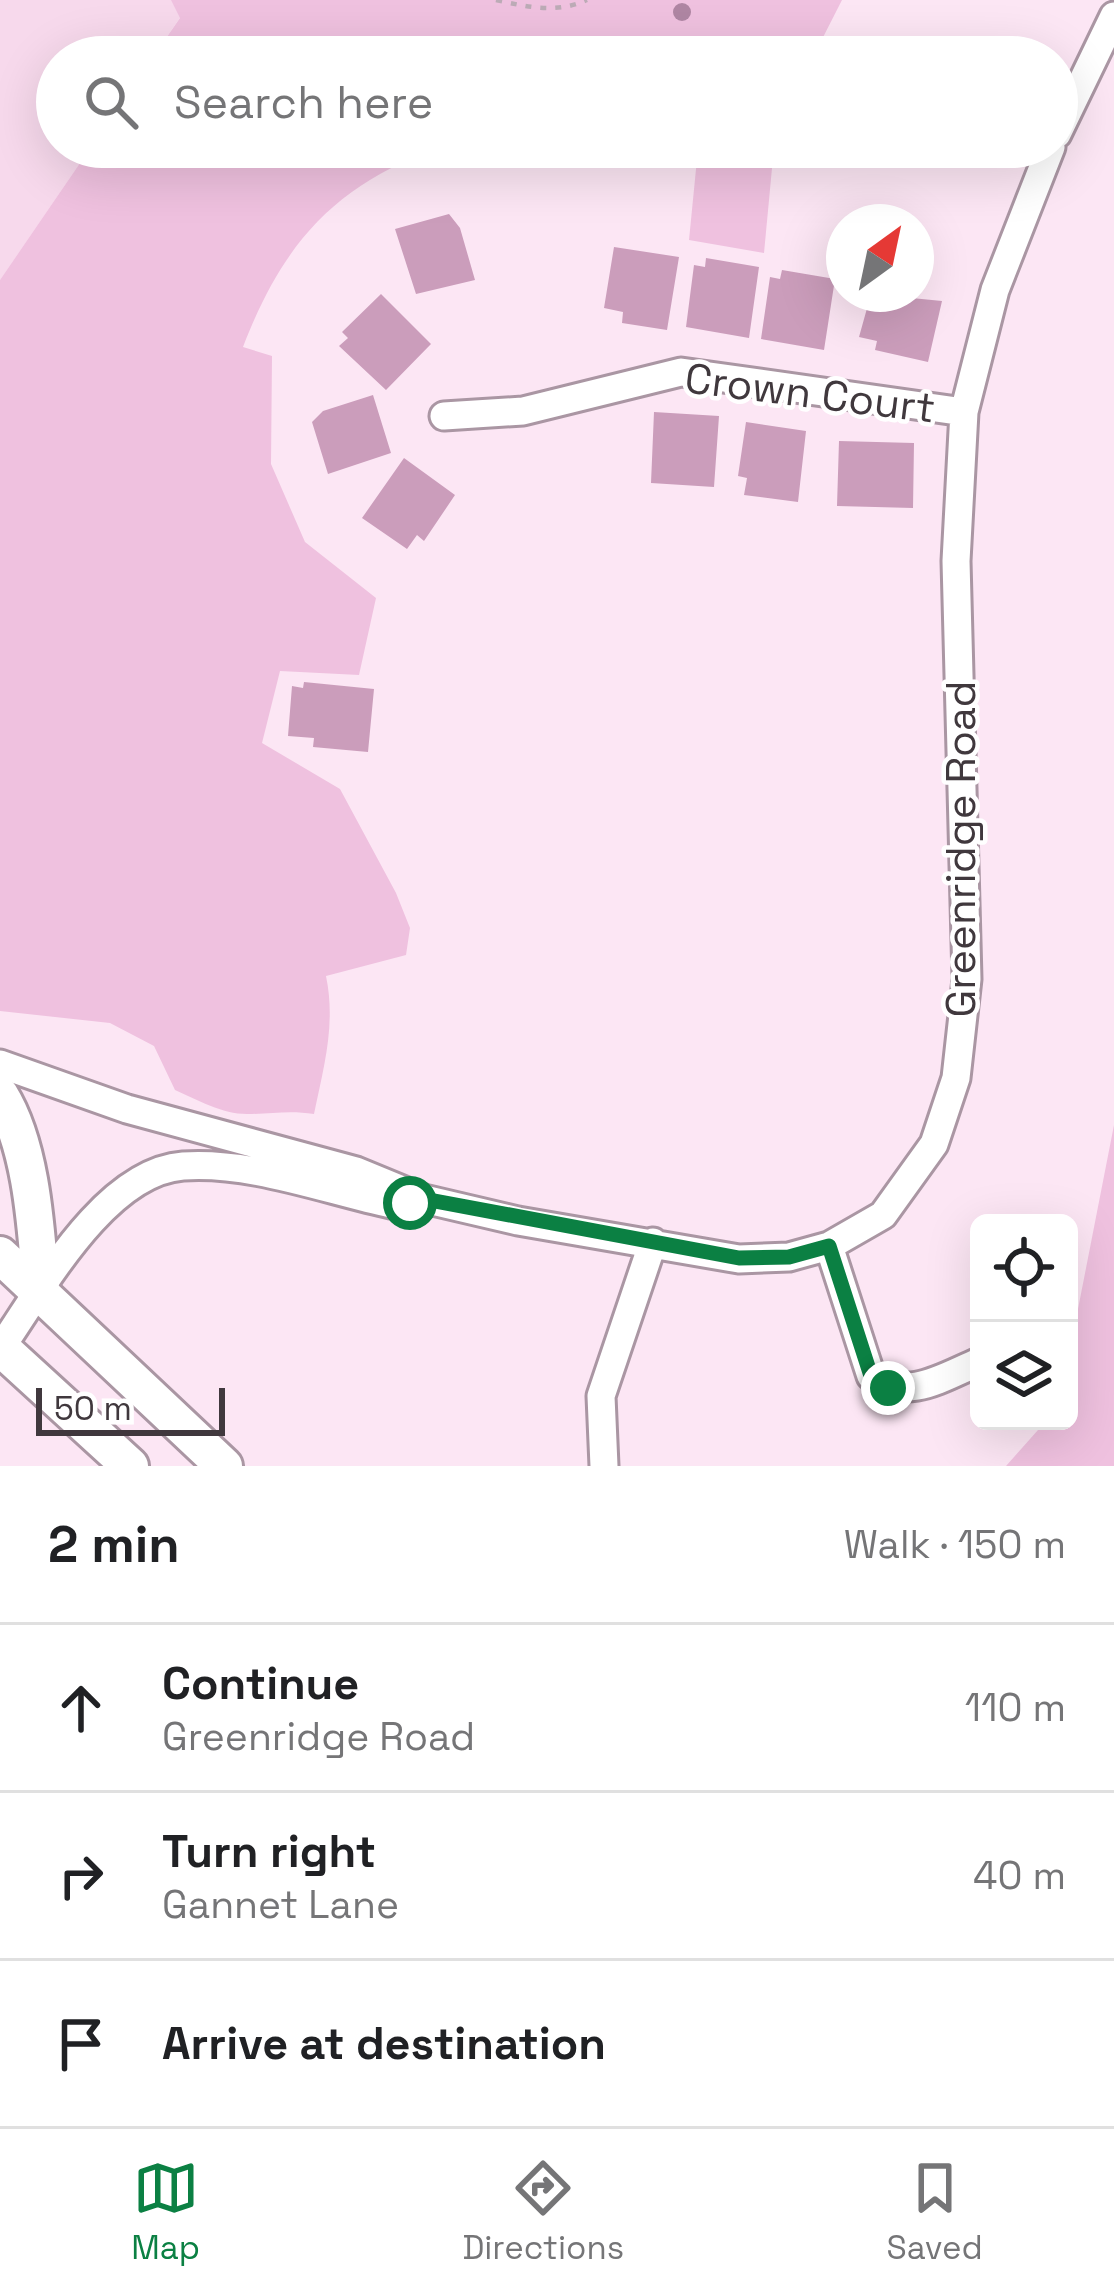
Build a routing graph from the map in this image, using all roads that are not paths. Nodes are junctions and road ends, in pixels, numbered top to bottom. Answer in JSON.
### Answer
{"nodes":[{"id":1,"x":1114,"y":16,"type":"edge"},
{"id":2,"x":1078,"y":91,"type":"edge"},
{"id":3,"x":1043,"y":168,"type":"edge"},
{"id":4,"x":964,"y":412,"type":"junction"},
{"id":5,"x":444,"y":416,"type":"dead end"},
{"id":6,"x":0,"y":1064,"type":"edge"},
{"id":7,"x":0,"y":1095,"type":"edge"},
{"id":8,"x":424,"y":1199,"type":"junction"},
{"id":9,"x":653,"y":1242,"type":"junction"},
{"id":10,"x":829,"y":1246,"type":"junction"},
{"id":11,"x":0,"y":1255,"type":"edge"},
{"id":12,"x":41,"y":1289,"type":"junction"},
{"id":13,"x":0,"y":1348,"type":"edge"},
{"id":14,"x":970,"y":1366,"type":"edge"},
{"id":15,"x":164,"y":1409,"type":"junction"},
{"id":16,"x":130,"y":1466,"type":"edge"},
{"id":17,"x":190,"y":1466,"type":"edge"},
{"id":18,"x":224,"y":1466,"type":"edge"},
{"id":19,"x":604,"y":1466,"type":"edge"}],
"edges":[{"from":1,"to":2,"type":"street"},
{"from":3,"to":4,"type":"street","name":"Greenridge Road"},
{"from":4,"to":5,"type":"street","name":"Crown Court"},
{"from":4,"to":10,"type":"street","name":"Greenridge Road"},
{"from":6,"to":8,"type":"street","name":"Greenridge Road"},
{"from":7,"to":12,"type":"main road"},
{"from":8,"to":9,"type":"street","name":"Greenridge Road"},
{"from":8,"to":12,"type":"street","name":"Greenridge Road"},
{"from":9,"to":10,"type":"street","name":"Greenridge Road"},
{"from":9,"to":19,"type":"street"},
{"from":10,"to":14,"type":"street"},
{"from":11,"to":12,"type":"main road"},
{"from":12,"to":13,"type":"street","name":"Greenridge Road"},
{"from":12,"to":15,"type":"main road"},
{"from":13,"to":16,"type":"main road"},
{"from":15,"to":17,"type":"main road"},
{"from":15,"to":18,"type":"main road"}]}
